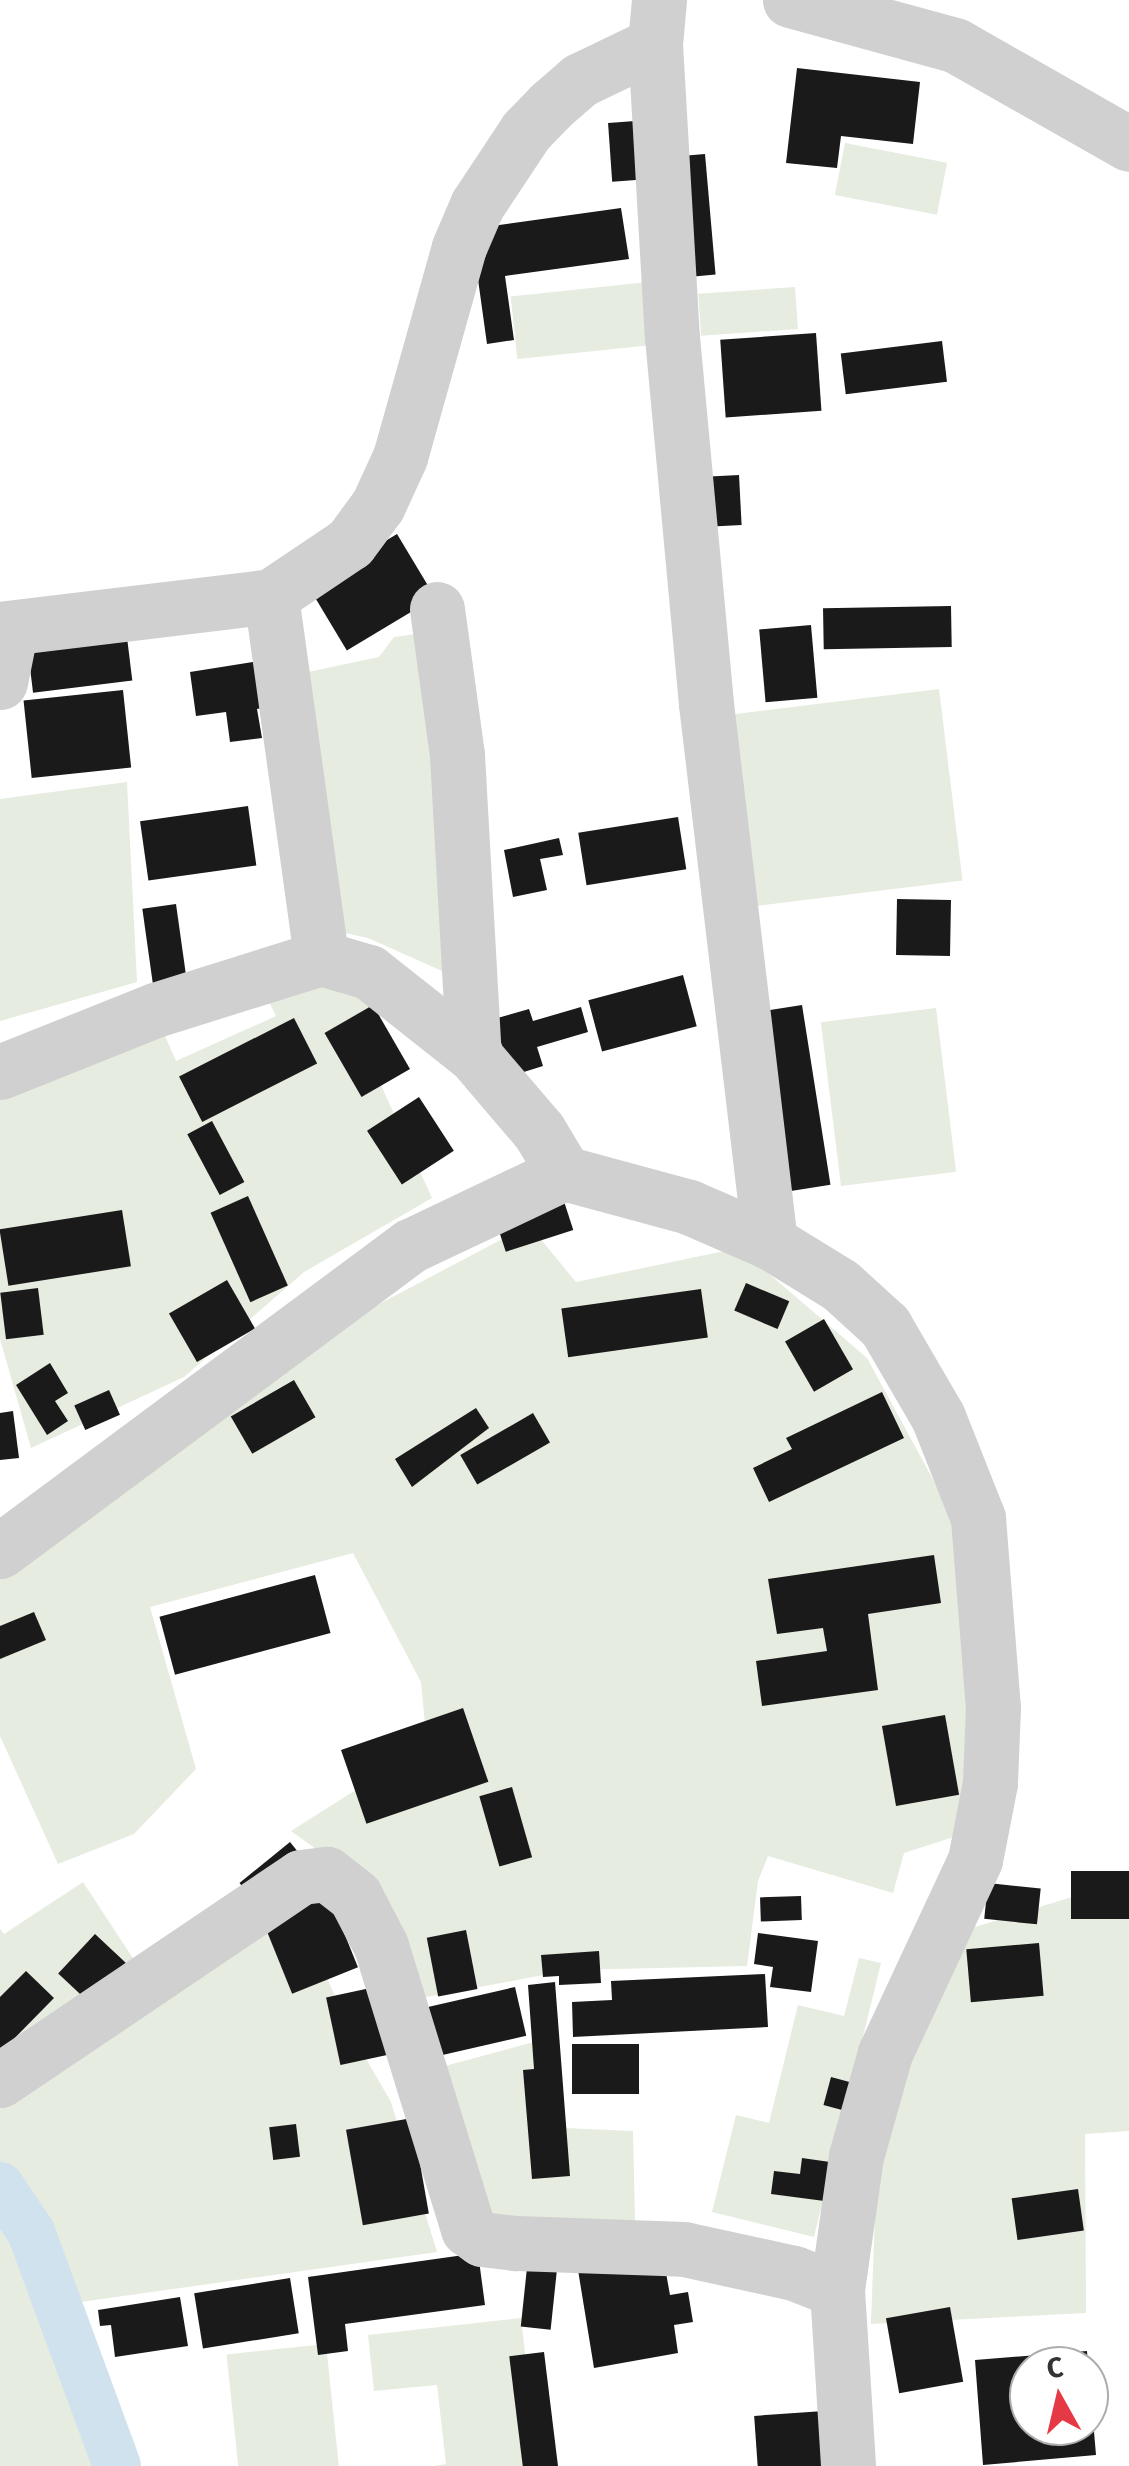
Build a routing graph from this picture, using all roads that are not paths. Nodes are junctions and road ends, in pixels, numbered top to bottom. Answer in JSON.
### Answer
{"nodes":[{"id":1,"x":790,"y":0,"type":"edge"},
{"id":2,"x":657,"y":22,"type":"edge"},
{"id":3,"x":1129,"y":144,"type":"edge"},
{"id":4,"x":272,"y":596,"type":"junction"},
{"id":5,"x":437,"y":609,"type":"dead end"},
{"id":6,"x":3,"y":647,"type":"edge"},
{"id":7,"x":321,"y":958,"type":"junction"},
{"id":8,"x":474,"y":1055,"type":"junction"},
{"id":9,"x":0,"y":1072,"type":"edge"},
{"id":10,"x":564,"y":1173,"type":"junction"},
{"id":11,"x":770,"y":1242,"type":"junction"},
{"id":12,"x":0,"y":1552,"type":"edge"},
{"id":13,"x":0,"y":2080,"type":"edge"},
{"id":14,"x":837,"y":2290,"type":"junction"},
{"id":15,"x":848,"y":2466,"type":"edge"}],
"edges":[{"from":1,"to":3,"type":"lane"},
{"from":2,"to":4,"type":"lane"},
{"from":2,"to":11,"type":"lane"},
{"from":4,"to":6,"type":"lane"},
{"from":4,"to":7,"type":"lane"},
{"from":5,"to":8,"type":"lane"},
{"from":7,"to":8,"type":"lane"},
{"from":7,"to":9,"type":"lane"},
{"from":8,"to":10,"type":"lane"},
{"from":10,"to":11,"type":"lane"},
{"from":10,"to":12,"type":"lane"},
{"from":11,"to":14,"type":"lane"},
{"from":13,"to":14,"type":"lane"},
{"from":14,"to":15,"type":"lane"}]}
